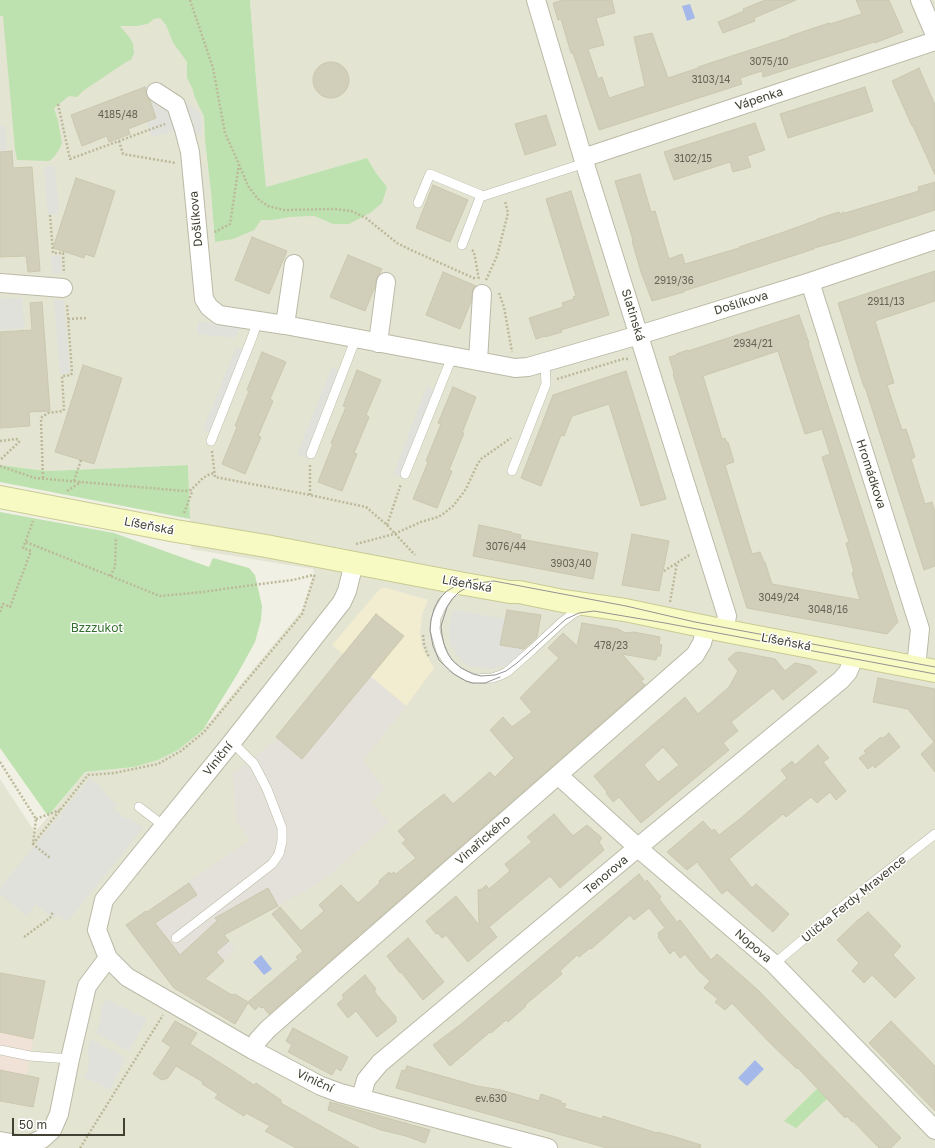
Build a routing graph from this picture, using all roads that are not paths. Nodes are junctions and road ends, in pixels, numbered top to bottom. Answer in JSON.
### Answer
{"nodes":[{"id":1,"x":536,"y":0,"type":"edge"},
{"id":2,"x":920,"y":0,"type":"edge"},
{"id":3,"x":935,"y":35,"type":"edge"},
{"id":4,"x":935,"y":41,"type":"edge"},
{"id":5,"x":156,"y":92,"type":"dead end"},
{"id":6,"x":584,"y":161,"type":"junction"},
{"id":7,"x":482,"y":195,"type":"junction"},
{"id":8,"x":418,"y":203,"type":"dead end"},
{"id":9,"x":935,"y":240,"type":"edge"},
{"id":10,"x":463,"y":242,"type":"road end"},
{"id":11,"x":294,"y":264,"type":"dead end"},
{"id":12,"x":386,"y":282,"type":"dead end"},
{"id":13,"x":810,"y":282,"type":"junction"},
{"id":14,"x":0,"y":283,"type":"edge"},
{"id":15,"x":64,"y":287,"type":"road end"},
{"id":16,"x":484,"y":289,"type":"road end"},
{"id":17,"x":256,"y":321,"type":"junction"},
{"id":18,"x":285,"y":325,"type":"junction"},
{"id":19,"x":639,"y":335,"type":"junction"},
{"id":20,"x":356,"y":338,"type":"junction"},
{"id":21,"x":378,"y":342,"type":"junction"},
{"id":22,"x":452,"y":357,"type":"junction"},
{"id":23,"x":478,"y":361,"type":"junction"},
{"id":24,"x":545,"y":363,"type":"junction"},
{"id":25,"x":211,"y":441,"type":"road end"},
{"id":26,"x":311,"y":454,"type":"road end"},
{"id":27,"x":512,"y":471,"type":"dead end"},
{"id":28,"x":405,"y":474,"type":"road end"},
{"id":29,"x":0,"y":497,"type":"edge"},
{"id":30,"x":354,"y":554,"type":"junction"},
{"id":31,"x":466,"y":584,"type":"junction"},
{"id":32,"x":593,"y":606,"type":"junction"},
{"id":33,"x":715,"y":629,"type":"junction"},
{"id":34,"x":855,"y":655,"type":"junction"},
{"id":35,"x":925,"y":669,"type":"edge"},
{"id":36,"x":232,"y":742,"type":"junction"},
{"id":37,"x":558,"y":775,"type":"junction"},
{"id":38,"x":139,"y":806,"type":"dead end"},
{"id":39,"x":164,"y":826,"type":"junction"},
{"id":40,"x":935,"y":834,"type":"edge"},
{"id":41,"x":638,"y":848,"type":"junction"},
{"id":42,"x":176,"y":938,"type":"dead end"},
{"id":43,"x":108,"y":958,"type":"junction"},
{"id":44,"x":774,"y":964,"type":"junction"},
{"id":45,"x":0,"y":1050,"type":"edge"},
{"id":46,"x":253,"y":1050,"type":"junction"},
{"id":47,"x":70,"y":1059,"type":"junction"},
{"id":48,"x":361,"y":1098,"type":"junction"},
{"id":49,"x":935,"y":1130,"type":"edge"},
{"id":50,"x":0,"y":1141,"type":"edge"},
{"id":51,"x":548,"y":1148,"type":"edge"}],
"edges":[{"from":1,"to":6,"type":"street","name":"Slatinská"},
{"from":2,"to":3,"type":"street"},
{"from":4,"to":6,"type":"street","name":"Vápenka"},
{"from":5,"to":17,"type":"street","name":"Došlíkova"},
{"from":6,"to":7,"type":"lane","name":"Vápenka"},
{"from":6,"to":19,"type":"street","name":"Slatinská"},
{"from":7,"to":8,"type":"lane"},
{"from":7,"to":10,"type":"lane"},
{"from":9,"to":13,"type":"street","name":"Došlíkova"},
{"from":11,"to":18,"type":"street"},
{"from":12,"to":21,"type":"street"},
{"from":13,"to":19,"type":"street","name":"Došlíkova"},
{"from":13,"to":35,"type":"street","name":"Hromádkova"},
{"from":14,"to":15,"type":"street"},
{"from":16,"to":23,"type":"street"},
{"from":17,"to":18,"type":"street","name":"Došlíkova"},
{"from":17,"to":25,"type":"lane"},
{"from":18,"to":20,"type":"street","name":"Došlíkova"},
{"from":19,"to":24,"type":"street","name":"Došlíkova"},
{"from":19,"to":33,"type":"street","name":"Slatinská"},
{"from":20,"to":21,"type":"street","name":"Došlíkova"},
{"from":20,"to":26,"type":"lane"},
{"from":21,"to":22,"type":"street","name":"Došlíkova"},
{"from":22,"to":23,"type":"street","name":"Došlíkova"},
{"from":22,"to":28,"type":"lane"},
{"from":23,"to":24,"type":"street","name":"Došlíkova"},
{"from":24,"to":27,"type":"lane"},
{"from":29,"to":30,"type":"street","name":"Líšeňská"},
{"from":30,"to":31,"type":"street","name":"Líšeňská"},
{"from":30,"to":36,"type":"street","name":"Viniční"},
{"from":31,"to":32,"type":"street","name":"Líšeňská"},
{"from":31,"to":32,"type":"lane"},
{"from":32,"to":33,"type":"street","name":"Líšeňská"},
{"from":33,"to":34,"type":"street","name":"Líšeňská"},
{"from":33,"to":37,"type":"street","name":"Vinařického"},
{"from":34,"to":35,"type":"street","name":"Líšeňská"},
{"from":34,"to":41,"type":"street","name":"Tenorova"},
{"from":36,"to":39,"type":"street","name":"Viniční"},
{"from":36,"to":42,"type":"lane"},
{"from":37,"to":41,"type":"street","name":"Nopova"},
{"from":37,"to":46,"type":"street","name":"Vinařického"},
{"from":38,"to":39,"type":"lane"},
{"from":39,"to":43,"type":"street","name":"Viniční"},
{"from":40,"to":44,"type":"lane","name":"Ulička Ferdy Mravence"},
{"from":41,"to":44,"type":"street","name":"Nopova"},
{"from":41,"to":48,"type":"street","name":"Tenorova"},
{"from":43,"to":46,"type":"street","name":"Viniční"},
{"from":43,"to":47,"type":"street"},
{"from":44,"to":49,"type":"street","name":"Nopova"},
{"from":45,"to":47,"type":"lane"},
{"from":46,"to":48,"type":"street","name":"Viniční"},
{"from":47,"to":50,"type":"street"},
{"from":48,"to":51,"type":"street","name":"Viniční"}]}
